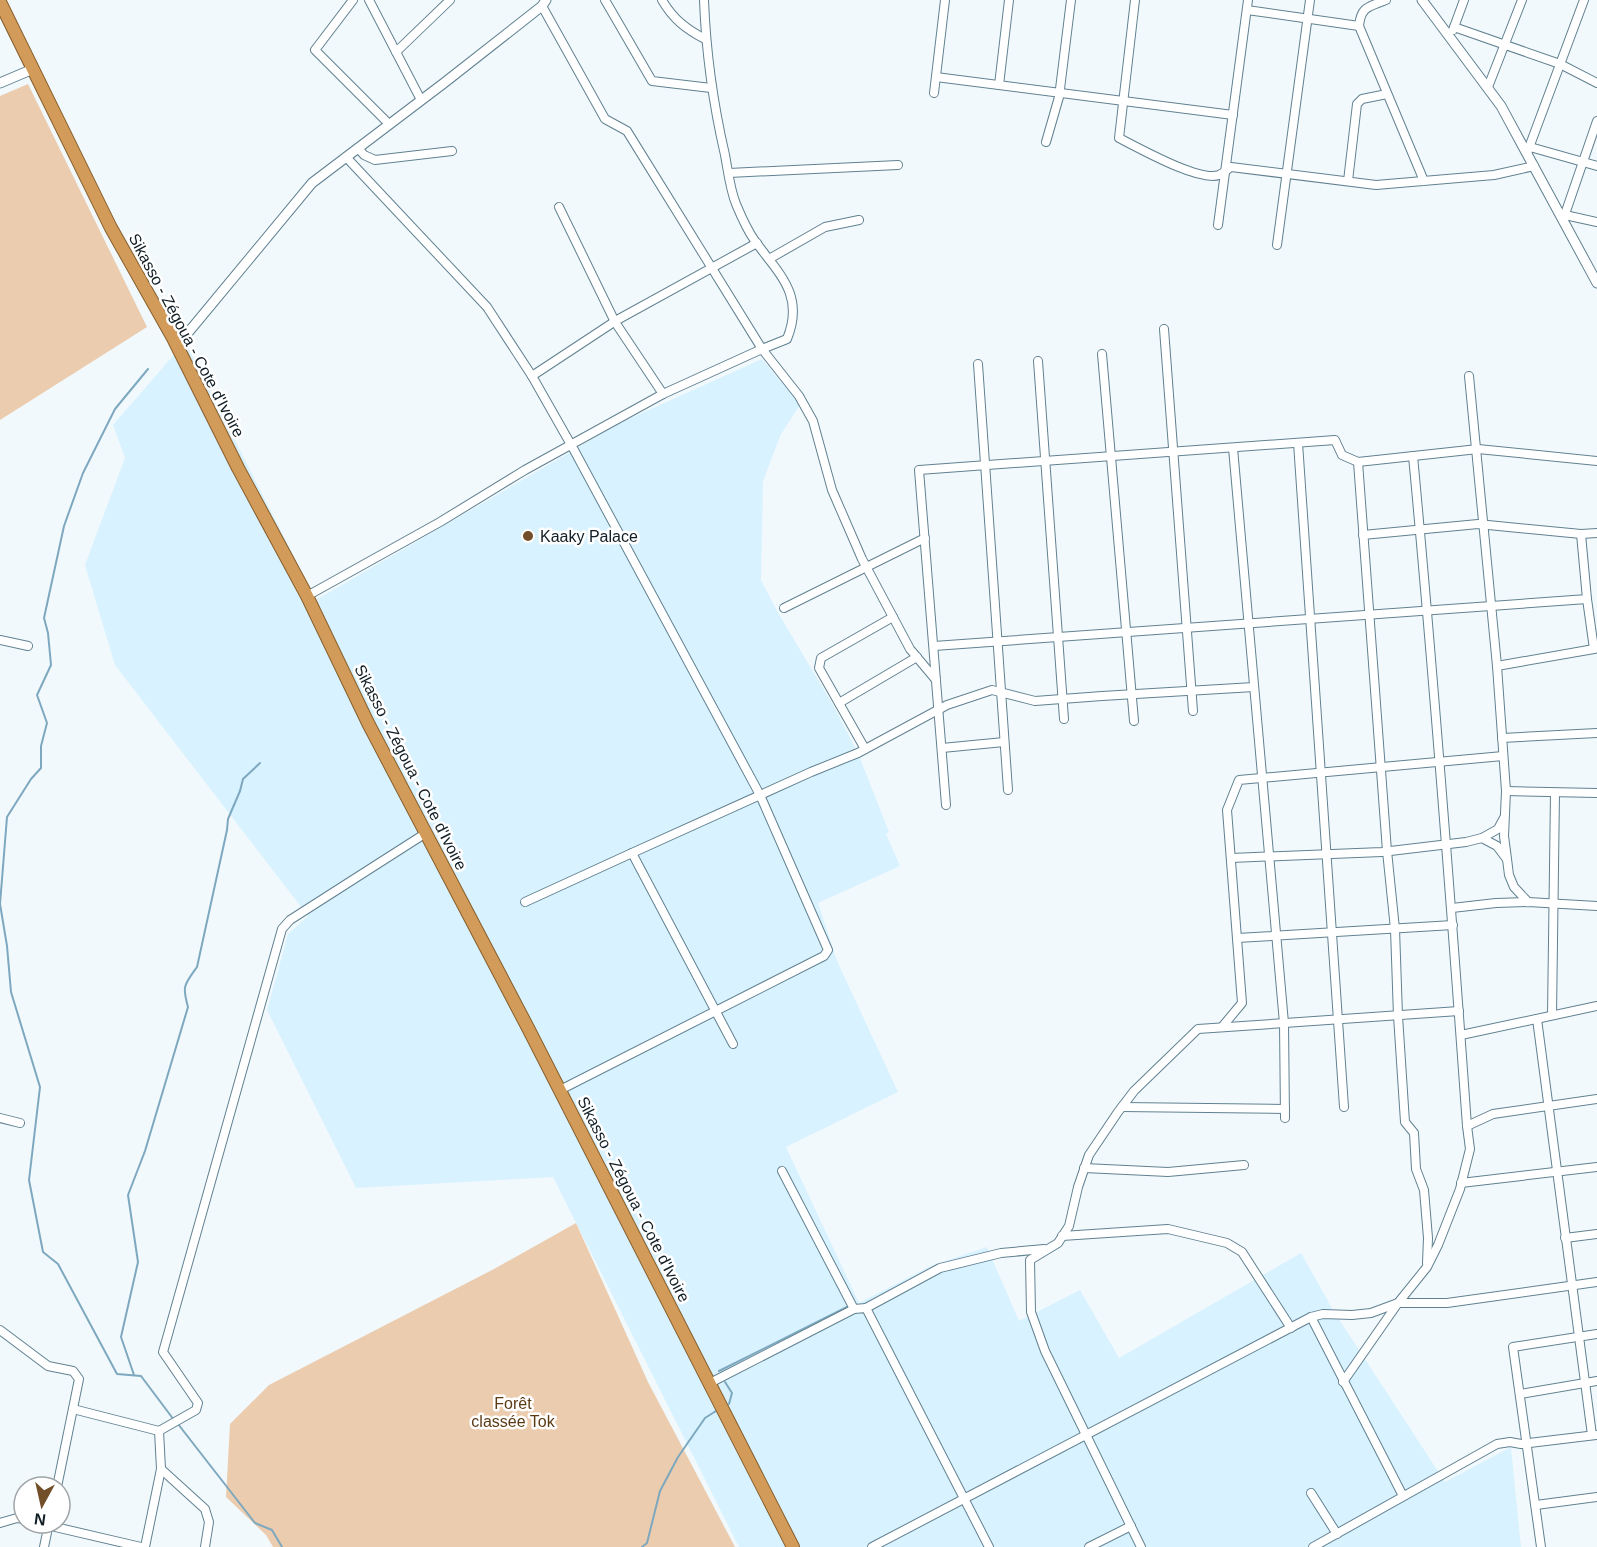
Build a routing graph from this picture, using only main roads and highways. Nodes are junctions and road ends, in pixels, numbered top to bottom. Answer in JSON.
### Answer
{"nodes":[{"id":1,"x":0,"y":2,"type":"edge"},
{"id":2,"x":793,"y":1547,"type":"edge"}],
"edges":[{"from":1,"to":2,"type":"highway","name":"Sikasso - Zégoua - Cote d'Ivoire"}]}
